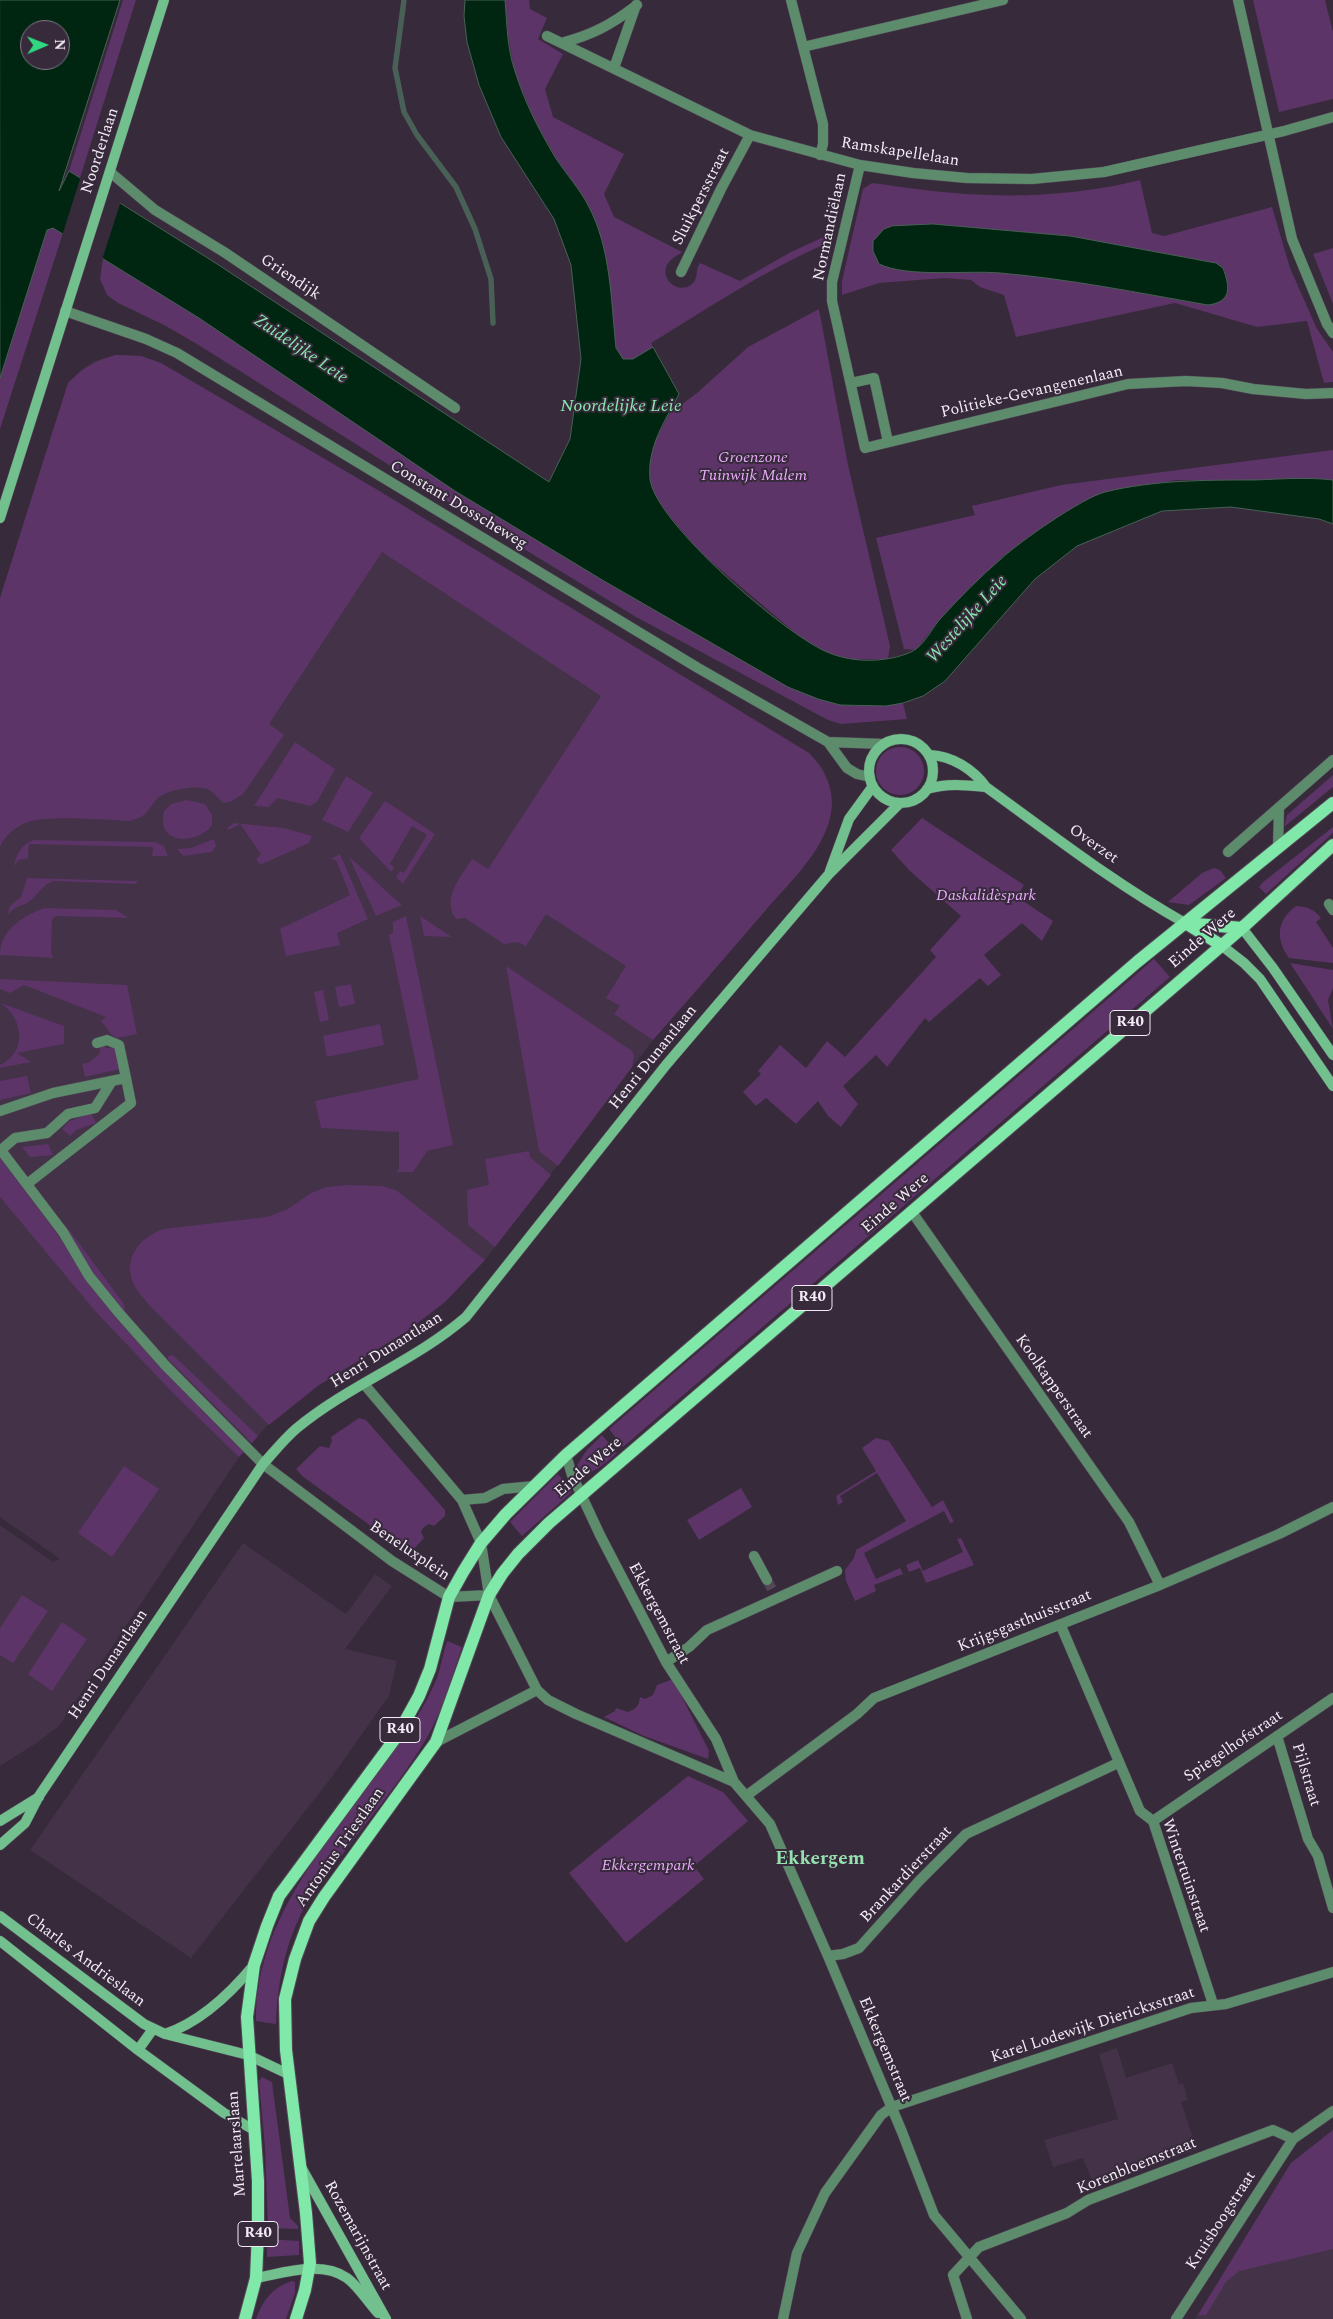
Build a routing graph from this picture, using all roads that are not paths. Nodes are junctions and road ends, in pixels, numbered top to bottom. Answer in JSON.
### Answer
{"nodes":[{"id":1,"x":164,"y":0,"type":"edge"},
{"id":2,"x":791,"y":0,"type":"edge"},
{"id":3,"x":1003,"y":0,"type":"edge"},
{"id":4,"x":1238,"y":0,"type":"edge"},
{"id":5,"x":638,"y":2,"type":"edge"},
{"id":6,"x":547,"y":36,"type":"dead end"},
{"id":7,"x":561,"y":43,"type":"junction"},
{"id":8,"x":803,"y":46,"type":"junction"},
{"id":9,"x":614,"y":68,"type":"junction"},
{"id":10,"x":1333,"y":117,"type":"edge"},
{"id":11,"x":1270,"y":133,"type":"junction"},
{"id":12,"x":750,"y":135,"type":"junction"},
{"id":13,"x":820,"y":155,"type":"junction"},
{"id":14,"x":860,"y":165,"type":"junction"},
{"id":15,"x":108,"y":176,"type":"junction"},
{"id":16,"x":681,"y":272,"type":"dead end"},
{"id":17,"x":66,"y":311,"type":"junction"},
{"id":18,"x":1333,"y":333,"type":"edge"},
{"id":19,"x":851,"y":383,"type":"junction"},
{"id":20,"x":1333,"y":393,"type":"edge"},
{"id":21,"x":455,"y":408,"type":"dead end"},
{"id":22,"x":888,"y":442,"type":"junction"},
{"id":23,"x":0,"y":518,"type":"edge"},
{"id":24,"x":828,"y":742,"type":"junction"},
{"id":25,"x":884,"y":744,"type":"junction"},
{"id":26,"x":930,"y":755,"type":"junction"},
{"id":27,"x":1333,"y":760,"type":"edge"},
{"id":28,"x":871,"y":782,"type":"junction"},
{"id":29,"x":986,"y":787,"type":"junction"},
{"id":30,"x":927,"y":789,"type":"junction"},
{"id":31,"x":900,"y":803,"type":"junction"},
{"id":32,"x":1333,"y":804,"type":"edge"},
{"id":33,"x":1279,"y":807,"type":"junction"},
{"id":34,"x":1333,"y":845,"type":"edge"},
{"id":35,"x":1278,"y":848,"type":"junction"},
{"id":36,"x":1228,"y":852,"type":"dead end"},
{"id":37,"x":829,"y":874,"type":"junction"},
{"id":38,"x":1185,"y":923,"type":"junction"},
{"id":39,"x":1242,"y":928,"type":"junction"},
{"id":40,"x":1221,"y":945,"type":"junction"},
{"id":41,"x":97,"y":1043,"type":"dead end"},
{"id":42,"x":1333,"y":1055,"type":"edge"},
{"id":43,"x":126,"y":1078,"type":"junction"},
{"id":44,"x":112,"y":1081,"type":"junction"},
{"id":45,"x":1333,"y":1086,"type":"edge"},
{"id":46,"x":0,"y":1111,"type":"edge"},
{"id":47,"x":0,"y":1149,"type":"edge"},
{"id":48,"x":27,"y":1184,"type":"junction"},
{"id":49,"x":912,"y":1212,"type":"junction"},
{"id":50,"x":364,"y":1384,"type":"junction"},
{"id":51,"x":566,"y":1455,"type":"junction"},
{"id":52,"x":263,"y":1464,"type":"junction"},
{"id":53,"x":534,"y":1486,"type":"junction"},
{"id":54,"x":581,"y":1496,"type":"junction"},
{"id":55,"x":462,"y":1500,"type":"junction"},
{"id":56,"x":1333,"y":1507,"type":"edge"},
{"id":57,"x":481,"y":1543,"type":"junction"},
{"id":58,"x":754,"y":1556,"type":"dead end"},
{"id":59,"x":837,"y":1571,"type":"dead end"},
{"id":60,"x":767,"y":1580,"type":"tunnel mouth"},
{"id":61,"x":1160,"y":1585,"type":"junction"},
{"id":62,"x":489,"y":1595,"type":"junction"},
{"id":63,"x":449,"y":1597,"type":"junction"},
{"id":64,"x":1061,"y":1626,"type":"junction"},
{"id":65,"x":666,"y":1662,"type":"junction"},
{"id":66,"x":538,"y":1690,"type":"junction"},
{"id":67,"x":1333,"y":1698,"type":"edge"},
{"id":68,"x":1277,"y":1736,"type":"junction"},
{"id":69,"x":436,"y":1742,"type":"junction"},
{"id":70,"x":1118,"y":1763,"type":"junction"},
{"id":71,"x":734,"y":1782,"type":"junction"},
{"id":72,"x":39,"y":1796,"type":"junction"},
{"id":73,"x":746,"y":1796,"type":"junction"},
{"id":74,"x":1153,"y":1820,"type":"junction"},
{"id":75,"x":0,"y":1821,"type":"edge"},
{"id":76,"x":0,"y":1845,"type":"edge"},
{"id":77,"x":1333,"y":1908,"type":"edge"},
{"id":78,"x":0,"y":1916,"type":"edge"},
{"id":79,"x":0,"y":1941,"type":"edge"},
{"id":80,"x":828,"y":1956,"type":"junction"},
{"id":81,"x":254,"y":1965,"type":"junction"},
{"id":82,"x":1333,"y":1972,"type":"edge"},
{"id":83,"x":1213,"y":2004,"type":"junction"},
{"id":84,"x":154,"y":2029,"type":"junction"},
{"id":85,"x":165,"y":2034,"type":"junction"},
{"id":86,"x":138,"y":2050,"type":"junction"},
{"id":87,"x":248,"y":2054,"type":"junction"},
{"id":88,"x":288,"y":2074,"type":"junction"},
{"id":89,"x":892,"y":2107,"type":"junction"},
{"id":90,"x":1333,"y":2111,"type":"edge"},
{"id":91,"x":254,"y":2130,"type":"junction"},
{"id":92,"x":1293,"y":2139,"type":"junction"},
{"id":93,"x":301,"y":2167,"type":"junction"},
{"id":94,"x":970,"y":2258,"type":"junction"},
{"id":95,"x":309,"y":2268,"type":"junction"},
{"id":96,"x":256,"y":2278,"type":"junction"},
{"id":97,"x":245,"y":2319,"type":"edge"},
{"id":98,"x":296,"y":2319,"type":"edge"},
{"id":99,"x":385,"y":2319,"type":"edge"},
{"id":100,"x":783,"y":2319,"type":"edge"},
{"id":101,"x":967,"y":2319,"type":"edge"},
{"id":102,"x":1021,"y":2319,"type":"edge"},
{"id":103,"x":1176,"y":2319,"type":"edge"}],
"edges":[{"from":1,"to":15,"type":"street","name":"Noorderlaan"},
{"from":2,"to":8,"type":"street"},
{"from":3,"to":8,"type":"street"},
{"from":4,"to":11,"type":"street"},
{"from":5,"to":7,"type":"street"},
{"from":5,"to":9,"type":"street"},
{"from":6,"to":7,"type":"street","name":"Ramskapellelaan"},
{"from":7,"to":9,"type":"street","name":"Ramskapellelaan"},
{"from":8,"to":13,"type":"street"},
{"from":9,"to":12,"type":"street","name":"Ramskapellelaan"},
{"from":10,"to":11,"type":"street","name":"Ramskapellelaan"},
{"from":11,"to":14,"type":"street","name":"Ramskapellelaan"},
{"from":11,"to":18,"type":"street"},
{"from":12,"to":13,"type":"street","name":"Ramskapellelaan"},
{"from":12,"to":16,"type":"street","name":"Sluikpersstraat"},
{"from":13,"to":14,"type":"street","name":"Ramskapellelaan"},
{"from":14,"to":19,"type":"street","name":"Normandiëlaan"},
{"from":15,"to":17,"type":"street","name":"Noorderlaan"},
{"from":15,"to":21,"type":"street","name":"Griendijk"},
{"from":17,"to":23,"type":"street","name":"Noorderlaan"},
{"from":17,"to":24,"type":"street","name":"Constant Dosscheweg"},
{"from":19,"to":22,"type":"street"},
{"from":19,"to":22,"type":"street","name":"Normandiëlaan"},
{"from":20,"to":22,"type":"street","name":"Politieke-Gevangenenlaan"},
{"from":24,"to":25,"type":"street","name":"Constant Dosscheweg"},
{"from":24,"to":28,"type":"street","name":"Constant Dosscheweg"},
{"from":25,"to":26,"type":"street","name":"Overzet"},
{"from":25,"to":28,"type":"street"},
{"from":26,"to":29,"type":"street","name":"Overzet"},
{"from":26,"to":30,"type":"street"},
{"from":27,"to":33,"type":"street"},
{"from":28,"to":31,"type":"street"},
{"from":28,"to":37,"type":"street","name":"Henri Dunantlaan"},
{"from":29,"to":30,"type":"street","name":"Overzet"},
{"from":29,"to":38,"type":"street","name":"Overzet"},
{"from":30,"to":31,"type":"street","name":"Overzet"},
{"from":31,"to":37,"type":"street","name":"Henri Dunantlaan"},
{"from":32,"to":35,"type":"main road","name":"Einde Were","number":"R40"},
{"from":33,"to":35,"type":"street"},
{"from":33,"to":36,"type":"street"},
{"from":34,"to":39,"type":"main road","name":"Einde Were","number":"R40"},
{"from":35,"to":38,"type":"main road","name":"Einde Were","number":"R40"},
{"from":37,"to":50,"type":"street","name":"Henri Dunantlaan"},
{"from":38,"to":39,"type":"main road"},
{"from":38,"to":40,"type":"main road"},
{"from":38,"to":51,"type":"main road","name":"Einde Were","number":"R40"},
{"from":39,"to":40,"type":"main road","name":"Einde Were","number":"R40"},
{"from":39,"to":42,"type":"street"},
{"from":40,"to":45,"type":"street"},
{"from":40,"to":49,"type":"main road","name":"Einde Were","number":"R40"},
{"from":41,"to":43,"type":"street"},
{"from":43,"to":44,"type":"street"},
{"from":43,"to":48,"type":"street"},
{"from":44,"to":46,"type":"street"},
{"from":44,"to":47,"type":"street"},
{"from":47,"to":48,"type":"street","name":"Beneluxplein"},
{"from":48,"to":52,"type":"street","name":"Beneluxplein"},
{"from":49,"to":54,"type":"main road","name":"Einde Were","number":"R40"},
{"from":49,"to":61,"type":"street","name":"Koolkapperstraat"},
{"from":50,"to":52,"type":"street","name":"Henri Dunantlaan"},
{"from":50,"to":55,"type":"street"},
{"from":51,"to":53,"type":"main road","name":"Einde Were","number":"R40"},
{"from":51,"to":54,"type":"street","name":"Ekkergemstraat"},
{"from":52,"to":63,"type":"street","name":"Beneluxplein"},
{"from":52,"to":72,"type":"street","name":"Henri Dunantlaan"},
{"from":53,"to":55,"type":"street","name":"Einde Were"},
{"from":53,"to":57,"type":"main road","name":"Einde Were","number":"R40"},
{"from":54,"to":62,"type":"main road","name":"Einde Were","number":"R40"},
{"from":54,"to":65,"type":"street","name":"Ekkergemstraat"},
{"from":55,"to":57,"type":"street"},
{"from":56,"to":61,"type":"street","name":"Krijgsgasthuisstraat"},
{"from":57,"to":62,"type":"street"},
{"from":57,"to":63,"type":"main road","name":"Antonius Triestlaan","number":"R40"},
{"from":58,"to":60,"type":"street"},
{"from":59,"to":65,"type":"street"},
{"from":61,"to":64,"type":"street","name":"Krijgsgasthuisstraat"},
{"from":62,"to":63,"type":"street","name":"Beneluxplein"},
{"from":62,"to":66,"type":"street","name":"Ekkergemstraat"},
{"from":62,"to":69,"type":"main road","name":"Antonius Triestlaan","number":"R40"},
{"from":63,"to":81,"type":"main road","name":"Antonius Triestlaan","number":"R40"},
{"from":64,"to":70,"type":"street","name":"Wintertuinstraat"},
{"from":64,"to":73,"type":"street","name":"Krijgsgasthuisstraat"},
{"from":65,"to":71,"type":"street","name":"Ekkergemstraat"},
{"from":66,"to":69,"type":"street"},
{"from":66,"to":71,"type":"street","name":"Ekkergemstraat"},
{"from":67,"to":68,"type":"street","name":"Spiegelhofstraat"},
{"from":68,"to":74,"type":"street","name":"Spiegelhofstraat"},
{"from":68,"to":77,"type":"street","name":"Pijlstraat"},
{"from":69,"to":88,"type":"main road","name":"Antonius Triestlaan","number":"R40"},
{"from":70,"to":74,"type":"street","name":"Wintertuinstraat"},
{"from":70,"to":80,"type":"street","name":"Brankardierstraat"},
{"from":71,"to":73,"type":"street","name":"Ekkergemstraat"},
{"from":72,"to":75,"type":"street","name":"Henri Dunantlaan"},
{"from":72,"to":76,"type":"street","name":"Henri Dunantlaan"},
{"from":73,"to":80,"type":"street","name":"Ekkergemstraat"},
{"from":74,"to":83,"type":"street","name":"Wintertuinstraat"},
{"from":78,"to":84,"type":"street","name":"Charles Andrieslaan"},
{"from":79,"to":86,"type":"street"},
{"from":80,"to":89,"type":"street","name":"Ekkergemstraat"},
{"from":81,"to":85,"type":"street"},
{"from":81,"to":87,"type":"main road","name":"Antonius Triestlaan","number":"R40"},
{"from":82,"to":83,"type":"street","name":"Karel Lodewijk Dierickxstraat"},
{"from":83,"to":89,"type":"street","name":"Karel Lodewijk Dierickxstraat"},
{"from":84,"to":85,"type":"street","name":"Charles Andrieslaan"},
{"from":84,"to":86,"type":"street","name":"Charles Andrieslaan"},
{"from":85,"to":87,"type":"street","name":"Charles Andrieslaan"},
{"from":86,"to":91,"type":"street"},
{"from":87,"to":88,"type":"street","name":"Charles Andrieslaan"},
{"from":87,"to":91,"type":"main road","name":"Martelaarslaan","number":"R40"},
{"from":88,"to":93,"type":"main road","name":"Antonius Triestlaan","number":"R40"},
{"from":89,"to":94,"type":"street","name":"Ekkergemstraat"},
{"from":89,"to":100,"type":"street"},
{"from":90,"to":92,"type":"street"},
{"from":91,"to":96,"type":"main road","name":"Martelaarslaan","number":"R40"},
{"from":92,"to":94,"type":"street","name":"Korenbloemstraat"},
{"from":92,"to":103,"type":"street","name":"Kruisboogstraat"},
{"from":93,"to":95,"type":"main road","number":"R40"},
{"from":93,"to":99,"type":"street","name":"Rozemarijnstraat"},
{"from":94,"to":101,"type":"street","name":"Korenbloemstraat"},
{"from":94,"to":102,"type":"street","name":"Ekkergemstraat"},
{"from":95,"to":96,"type":"street","name":"Rozemarijnstraat"},
{"from":95,"to":98,"type":"main road","number":"R40"},
{"from":95,"to":99,"type":"street","name":"Rozemarijnstraat"},
{"from":96,"to":97,"type":"main road","name":"Martelaarslaan","number":"R40"}]}
